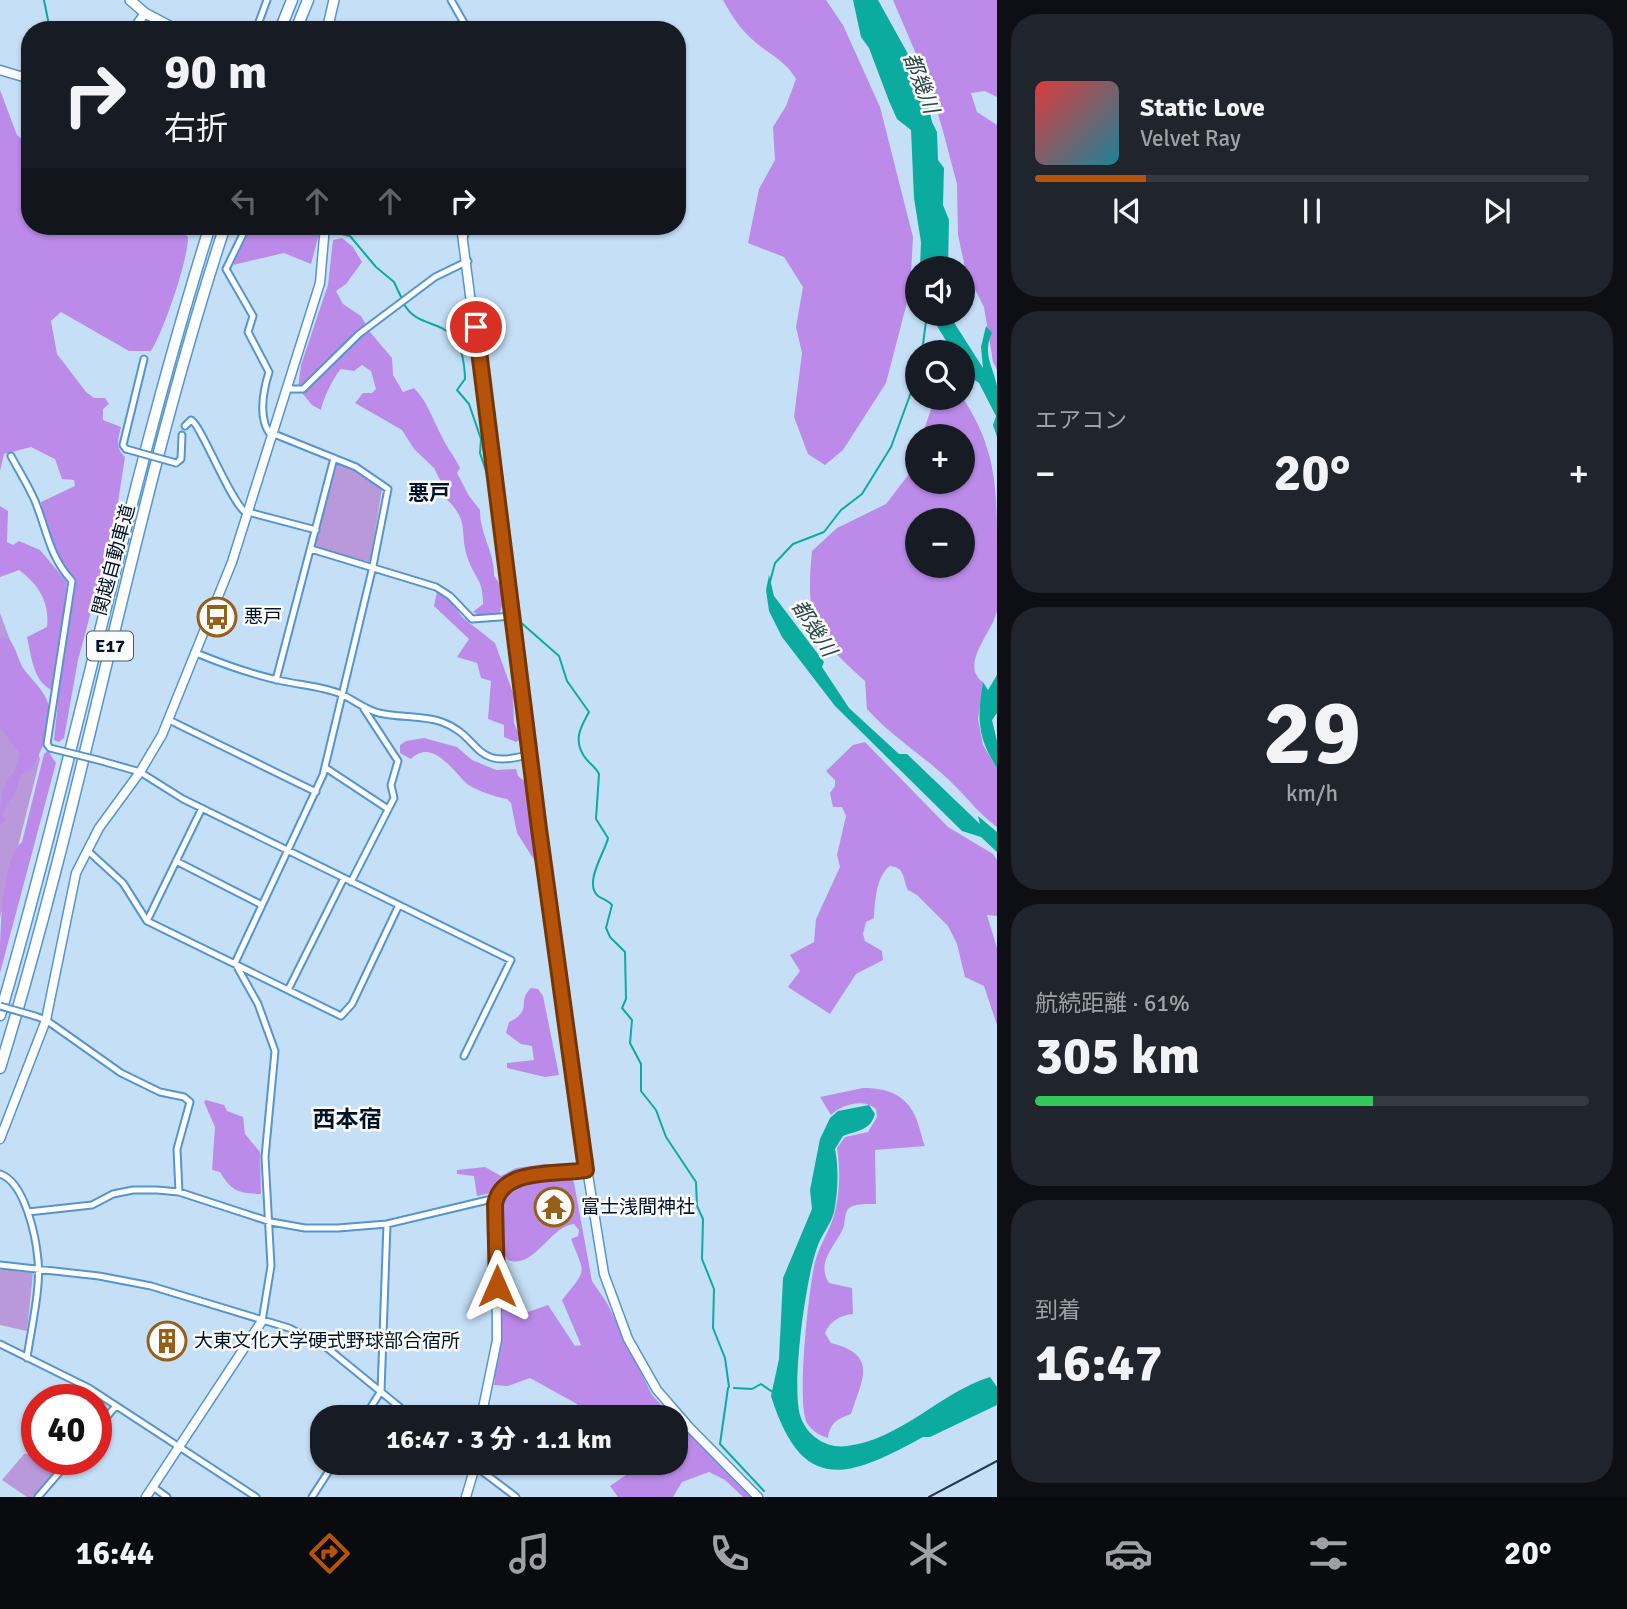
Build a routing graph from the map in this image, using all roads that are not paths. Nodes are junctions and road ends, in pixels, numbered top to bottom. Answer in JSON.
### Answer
{"nodes":[{"id":1,"x":130,"y":0,"type":"edge"},
{"id":2,"x":267,"y":0,"type":"edge"},
{"id":3,"x":292,"y":0,"type":"edge"},
{"id":4,"x":308,"y":0,"type":"edge"},
{"id":5,"x":334,"y":0,"type":"edge"},
{"id":6,"x":451,"y":0,"type":"edge"},
{"id":7,"x":145,"y":13,"type":"junction"},
{"id":8,"x":139,"y":21,"type":"edge"},
{"id":9,"x":160,"y":21,"type":"edge"},
{"id":10,"x":259,"y":21,"type":"edge"},
{"id":11,"x":284,"y":21,"type":"edge"},
{"id":12,"x":300,"y":21,"type":"edge"},
{"id":13,"x":329,"y":21,"type":"edge"},
{"id":14,"x":463,"y":21,"type":"edge"},
{"id":15,"x":0,"y":70,"type":"edge"},
{"id":16,"x":21,"y":76,"type":"edge"},
{"id":17,"x":207,"y":235,"type":"edge"},
{"id":18,"x":222,"y":235,"type":"edge"},
{"id":19,"x":243,"y":235,"type":"edge"},
{"id":20,"x":324,"y":235,"type":"edge"},
{"id":21,"x":463,"y":235,"type":"edge"},
{"id":22,"x":465,"y":235,"type":"edge"},
{"id":23,"x":464,"y":238,"type":"junction"},
{"id":24,"x":468,"y":261,"type":"junction"},
{"id":25,"x":144,"y":359,"type":"dead end"},
{"id":26,"x":288,"y":389,"type":"junction"},
{"id":27,"x":185,"y":426,"type":"dead end"},
{"id":28,"x":182,"y":435,"type":"dead end"},
{"id":29,"x":273,"y":435,"type":"junction"},
{"id":30,"x":10,"y":456,"type":"dead end"},
{"id":31,"x":334,"y":458,"type":"junction"},
{"id":32,"x":247,"y":513,"type":"junction"},
{"id":33,"x":316,"y":530,"type":"junction"},
{"id":34,"x":311,"y":549,"type":"junction"},
{"id":35,"x":373,"y":566,"type":"junction"},
{"id":36,"x":512,"y":616,"type":"junction"},
{"id":37,"x":196,"y":653,"type":"junction"},
{"id":38,"x":276,"y":680,"type":"junction"},
{"id":39,"x":343,"y":695,"type":"junction"},
{"id":40,"x":364,"y":708,"type":"junction"},
{"id":41,"x":169,"y":720,"type":"junction"},
{"id":42,"x":530,"y":754,"type":"junction"},
{"id":43,"x":326,"y":768,"type":"junction"},
{"id":44,"x":140,"y":772,"type":"junction"},
{"id":45,"x":316,"y":792,"type":"junction"},
{"id":46,"x":202,"y":808,"type":"junction"},
{"id":47,"x":387,"y":809,"type":"junction"},
{"id":48,"x":87,"y":849,"type":"junction"},
{"id":49,"x":287,"y":849,"type":"junction"},
{"id":50,"x":176,"y":861,"type":"junction"},
{"id":51,"x":344,"y":878,"type":"junction"},
{"id":52,"x":351,"y":882,"type":"junction"},
{"id":53,"x":260,"y":904,"type":"junction"},
{"id":54,"x":399,"y":905,"type":"junction"},
{"id":55,"x":147,"y":920,"type":"junction"},
{"id":56,"x":234,"y":963,"type":"junction"},
{"id":57,"x":288,"y":990,"type":"junction"},
{"id":58,"x":0,"y":1006,"type":"edge"},
{"id":59,"x":0,"y":1015,"type":"edge"},
{"id":60,"x":46,"y":1020,"type":"junction"},
{"id":61,"x":464,"y":1056,"type":"dead end"},
{"id":62,"x":0,"y":1068,"type":"edge"},
{"id":63,"x":0,"y":1139,"type":"edge"},
{"id":64,"x":586,"y":1170,"type":"junction"},
{"id":65,"x":0,"y":1174,"type":"edge"},
{"id":66,"x":179,"y":1192,"type":"junction"},
{"id":67,"x":496,"y":1198,"type":"junction"},
{"id":68,"x":28,"y":1212,"type":"junction"},
{"id":69,"x":271,"y":1222,"type":"junction"},
{"id":70,"x":387,"y":1224,"type":"junction"},
{"id":71,"x":0,"y":1265,"type":"edge"},
{"id":72,"x":37,"y":1269,"type":"junction"},
{"id":73,"x":262,"y":1321,"type":"junction"},
{"id":74,"x":0,"y":1344,"type":"edge"},
{"id":75,"x":27,"y":1357,"type":"junction"},
{"id":76,"x":81,"y":1384,"type":"edge"},
{"id":77,"x":381,"y":1391,"type":"junction"},
{"id":78,"x":112,"y":1403,"type":"edge"},
{"id":79,"x":372,"y":1405,"type":"edge"},
{"id":80,"x":398,"y":1405,"type":"edge"},
{"id":81,"x":484,"y":1405,"type":"edge"},
{"id":82,"x":116,"y":1406,"type":"junction"},
{"id":83,"x":112,"y":1411,"type":"edge"},
{"id":84,"x":180,"y":1447,"type":"junction"},
{"id":85,"x":57,"y":1475,"type":"edge"},
{"id":86,"x":326,"y":1475,"type":"edge"},
{"id":87,"x":471,"y":1475,"type":"edge"},
{"id":88,"x":488,"y":1475,"type":"edge"},
{"id":89,"x":153,"y":1487,"type":"junction"},
{"id":90,"x":38,"y":1497,"type":"edge"},
{"id":91,"x":146,"y":1497,"type":"edge"},
{"id":92,"x":167,"y":1497,"type":"edge"},
{"id":93,"x":256,"y":1497,"type":"edge"},
{"id":94,"x":312,"y":1497,"type":"edge"},
{"id":95,"x":466,"y":1497,"type":"edge"},
{"id":96,"x":516,"y":1497,"type":"edge"},
{"id":97,"x":758,"y":1497,"type":"edge"}],
"edges":[{"from":1,"to":7,"type":"main road"},
{"from":2,"to":10,"type":"street"},
{"from":3,"to":11,"type":"highway"},
{"from":4,"to":12,"type":"highway"},
{"from":5,"to":13,"type":"main road"},
{"from":6,"to":14,"type":"street"},
{"from":7,"to":8,"type":"street"},
{"from":7,"to":9,"type":"main road"},
{"from":15,"to":16,"type":"street"},
{"from":17,"to":59,"type":"highway","name":"関越自動車道","number":"E17"},
{"from":18,"to":62,"type":"highway","name":"関越自動車道","number":"E17"},
{"from":19,"to":29,"type":"street"},
{"from":20,"to":26,"type":"street"},
{"from":21,"to":23,"type":"street"},
{"from":22,"to":23,"type":"street"},
{"from":23,"to":24,"type":"street"},
{"from":24,"to":26,"type":"street"},
{"from":24,"to":36,"type":"street"},
{"from":25,"to":28,"type":"street","bridge":true},
{"from":26,"to":29,"type":"street"},
{"from":27,"to":32,"type":"street"},
{"from":29,"to":31,"type":"street"},
{"from":29,"to":32,"type":"street"},
{"from":30,"to":44,"type":"street","bridge":true},
{"from":31,"to":33,"type":"street"},
{"from":31,"to":35,"type":"street"},
{"from":32,"to":33,"type":"street"},
{"from":32,"to":37,"type":"street"},
{"from":33,"to":34,"type":"street"},
{"from":34,"to":35,"type":"street"},
{"from":34,"to":38,"type":"street"},
{"from":35,"to":36,"type":"street"},
{"from":35,"to":39,"type":"street"},
{"from":36,"to":42,"type":"street"},
{"from":37,"to":38,"type":"street"},
{"from":37,"to":41,"type":"street"},
{"from":38,"to":39,"type":"street"},
{"from":39,"to":40,"type":"street"},
{"from":39,"to":43,"type":"street"},
{"from":40,"to":42,"type":"street"},
{"from":40,"to":47,"type":"street"},
{"from":41,"to":44,"type":"street"},
{"from":41,"to":45,"type":"street"},
{"from":42,"to":64,"type":"street"},
{"from":43,"to":45,"type":"street"},
{"from":43,"to":47,"type":"street"},
{"from":44,"to":46,"type":"street"},
{"from":44,"to":48,"type":"street"},
{"from":45,"to":49,"type":"street"},
{"from":46,"to":49,"type":"street"},
{"from":46,"to":50,"type":"street"},
{"from":47,"to":52,"type":"street"},
{"from":48,"to":55,"type":"street"},
{"from":48,"to":60,"type":"street"},
{"from":49,"to":51,"type":"street"},
{"from":49,"to":53,"type":"street"},
{"from":50,"to":53,"type":"street"},
{"from":50,"to":55,"type":"street"},
{"from":51,"to":52,"type":"street"},
{"from":51,"to":57,"type":"street"},
{"from":52,"to":54,"type":"street"},
{"from":53,"to":56,"type":"street"},
{"from":54,"to":57,"type":"street"},
{"from":54,"to":61,"type":"street"},
{"from":55,"to":56,"type":"street"},
{"from":56,"to":57,"type":"street"},
{"from":56,"to":69,"type":"street"},
{"from":58,"to":60,"type":"street","bridge":true},
{"from":60,"to":63,"type":"street"},
{"from":60,"to":66,"type":"street"},
{"from":64,"to":67,"type":"street"},
{"from":64,"to":97,"type":"street"},
{"from":65,"to":68,"type":"street"},
{"from":66,"to":68,"type":"street"},
{"from":66,"to":69,"type":"street"},
{"from":67,"to":70,"type":"street"},
{"from":67,"to":81,"type":"street"},
{"from":68,"to":72,"type":"street"},
{"from":69,"to":70,"type":"street"},
{"from":69,"to":73,"type":"street"},
{"from":70,"to":77,"type":"street"},
{"from":71,"to":72,"type":"street"},
{"from":72,"to":73,"type":"street"},
{"from":72,"to":75,"type":"street"},
{"from":73,"to":77,"type":"street"},
{"from":73,"to":84,"type":"street"},
{"from":74,"to":75,"type":"street"},
{"from":75,"to":76,"type":"street"},
{"from":77,"to":79,"type":"street"},
{"from":77,"to":80,"type":"street"},
{"from":78,"to":82,"type":"street"},
{"from":82,"to":83,"type":"street"},
{"from":82,"to":84,"type":"street"},
{"from":84,"to":89,"type":"street"},
{"from":84,"to":93,"type":"street"},
{"from":85,"to":90,"type":"street"},
{"from":86,"to":94,"type":"street"},
{"from":87,"to":95,"type":"street"},
{"from":88,"to":96,"type":"street"},
{"from":89,"to":91,"type":"street"},
{"from":89,"to":92,"type":"street"}]}
